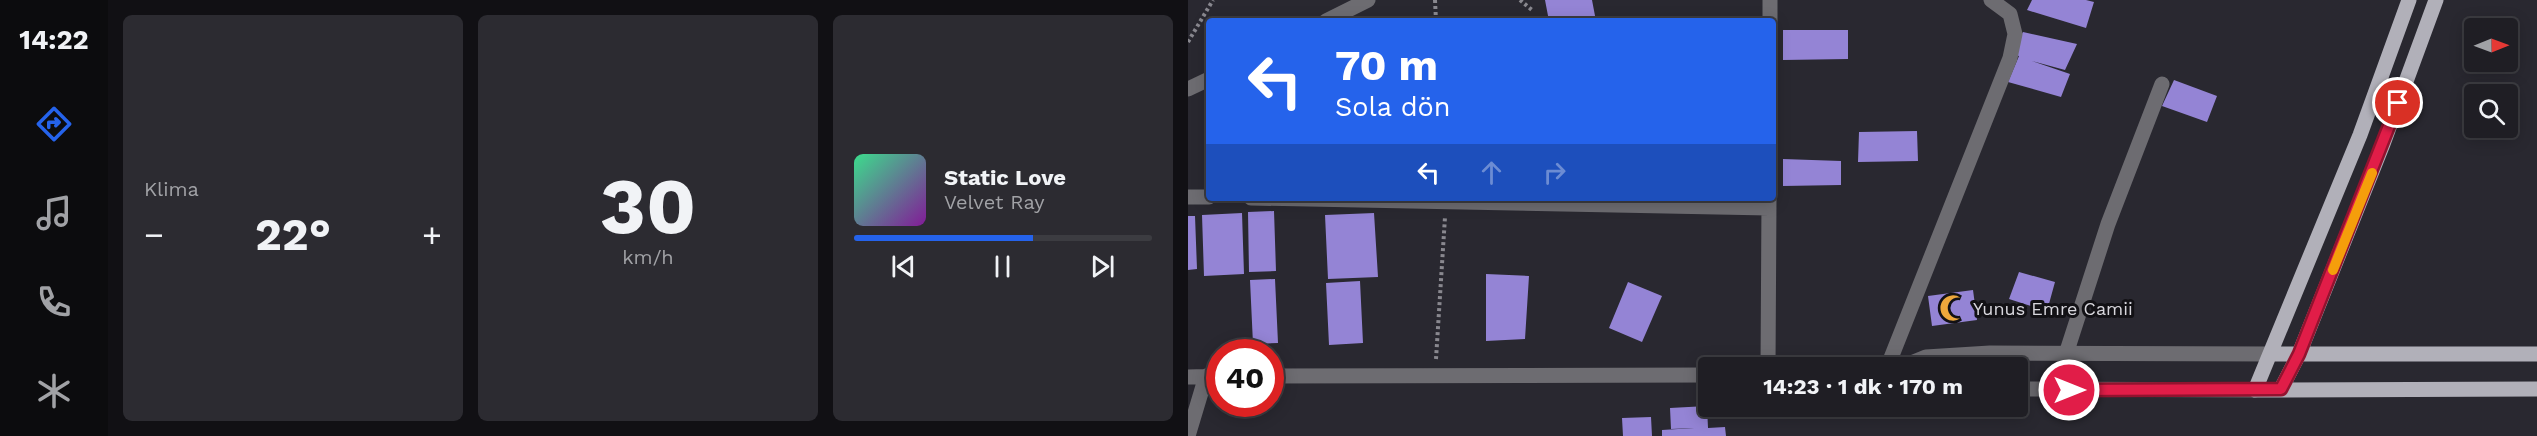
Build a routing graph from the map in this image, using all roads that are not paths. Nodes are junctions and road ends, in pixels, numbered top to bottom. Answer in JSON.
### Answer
{"nodes":[{"id":1,"x":1368,"y":0,"type":"edge"},
{"id":2,"x":1770,"y":0,"type":"edge"},
{"id":3,"x":1991,"y":0,"type":"edge"},
{"id":4,"x":2409,"y":0,"type":"edge"},
{"id":5,"x":2436,"y":0,"type":"edge"},
{"id":6,"x":1332,"y":18,"type":"edge"},
{"id":7,"x":1770,"y":18,"type":"edge"},
{"id":8,"x":1206,"y":80,"type":"edge"},
{"id":9,"x":2162,"y":84,"type":"dead end"},
{"id":10,"x":1188,"y":89,"type":"edge"},
{"id":11,"x":1188,"y":197,"type":"edge"},
{"id":12,"x":1206,"y":197,"type":"edge"},
{"id":13,"x":1397,"y":201,"type":"edge"},
{"id":14,"x":1769,"y":203,"type":"edge"},
{"id":15,"x":2066,"y":354,"type":"junction"},
{"id":16,"x":2271,"y":354,"type":"junction"},
{"id":17,"x":2299,"y":354,"type":"junction"},
{"id":18,"x":2537,"y":354,"type":"edge"},
{"id":19,"x":1768,"y":357,"type":"edge"},
{"id":20,"x":1891,"y":357,"type":"edge"},
{"id":21,"x":1926,"y":357,"type":"edge"},
{"id":22,"x":1698,"y":375,"type":"edge"},
{"id":23,"x":1206,"y":376,"type":"edge"},
{"id":24,"x":1284,"y":376,"type":"edge"},
{"id":25,"x":1188,"y":377,"type":"edge"},
{"id":26,"x":2028,"y":389,"type":"edge"},
{"id":27,"x":2281,"y":389,"type":"junction"},
{"id":28,"x":2537,"y":389,"type":"edge"},
{"id":29,"x":2255,"y":390,"type":"junction"},
{"id":30,"x":1206,"y":393,"type":"edge"},
{"id":31,"x":1188,"y":436,"type":"edge"}],
"edges":[{"from":1,"to":6,"type":"street"},
{"from":2,"to":7,"type":"street"},
{"from":3,"to":20,"type":"street"},
{"from":4,"to":16,"type":"main road"},
{"from":5,"to":17,"type":"main road"},
{"from":8,"to":10,"type":"street"},
{"from":9,"to":15,"type":"street"},
{"from":11,"to":12,"type":"street"},
{"from":13,"to":14,"type":"street"},
{"from":14,"to":19,"type":"street"},
{"from":15,"to":16,"type":"street"},
{"from":15,"to":21,"type":"street"},
{"from":16,"to":17,"type":"main road"},
{"from":16,"to":29,"type":"main road"},
{"from":17,"to":18,"type":"main road"},
{"from":17,"to":27,"type":"main road"},
{"from":22,"to":24,"type":"street"},
{"from":23,"to":25,"type":"street"},
{"from":26,"to":29,"type":"street"},
{"from":27,"to":28,"type":"main road"},
{"from":27,"to":29,"type":"main road"},
{"from":30,"to":31,"type":"street"}]}
